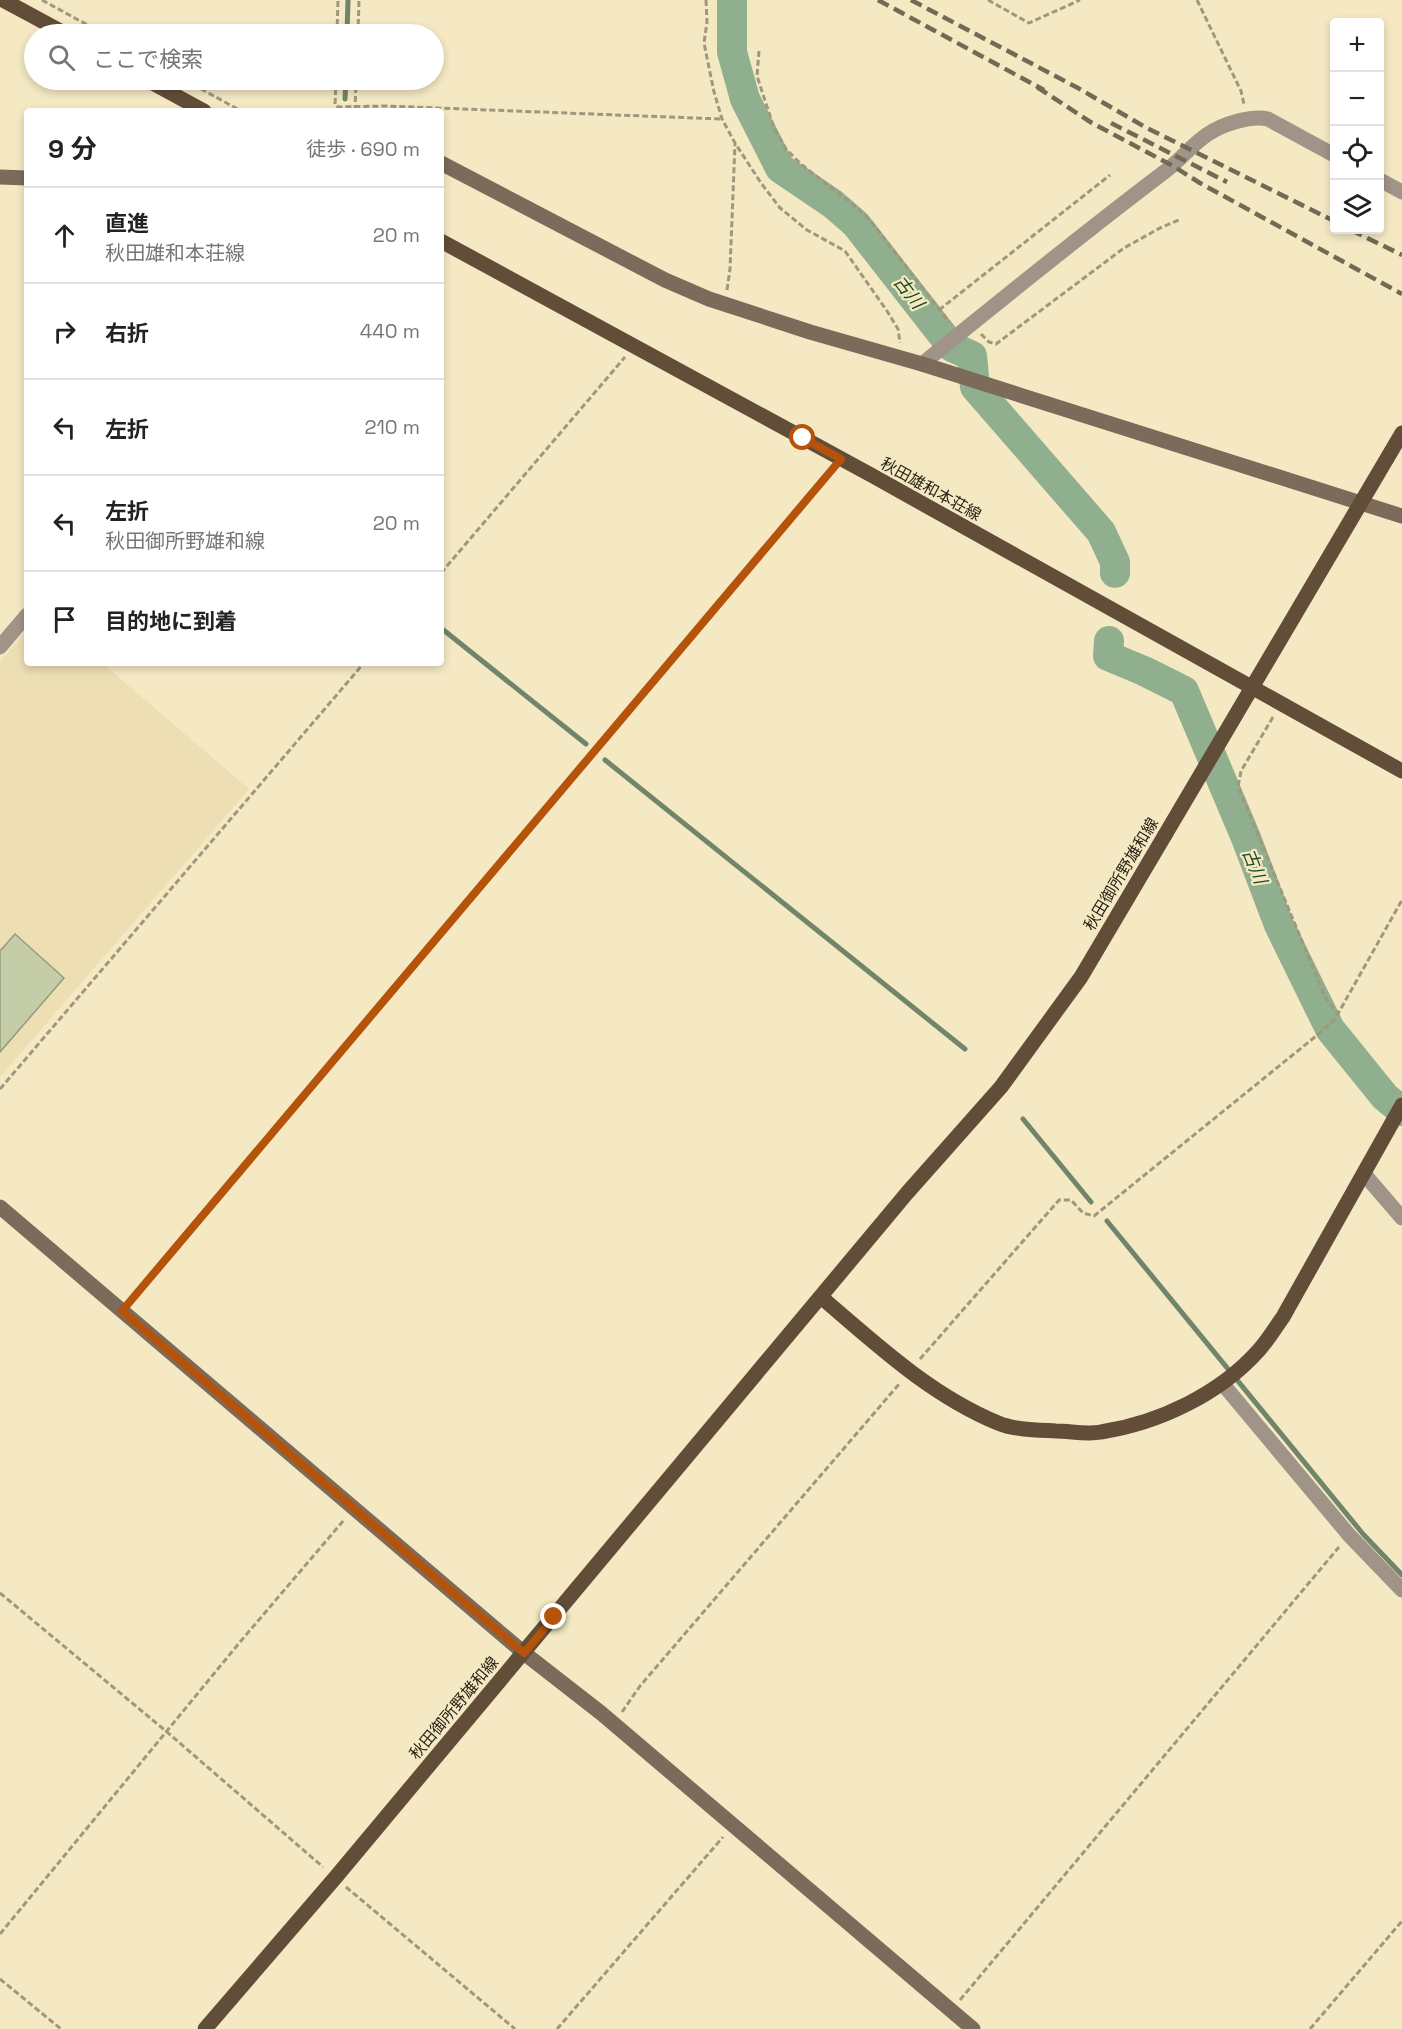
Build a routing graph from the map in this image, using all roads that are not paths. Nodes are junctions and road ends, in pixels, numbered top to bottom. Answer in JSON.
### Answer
{"nodes":[{"id":1,"x":3,"y":0,"type":"edge"},
{"id":2,"x":47,"y":24,"type":"edge"},
{"id":3,"x":165,"y":90,"type":"edge"},
{"id":4,"x":198,"y":108,"type":"edge"},
{"id":5,"x":1330,"y":152,"type":"edge"},
{"id":6,"x":444,"y":165,"type":"edge"},
{"id":7,"x":0,"y":177,"type":"edge"},
{"id":8,"x":24,"y":178,"type":"edge"},
{"id":9,"x":1384,"y":182,"type":"edge"},
{"id":10,"x":1402,"y":192,"type":"edge"},
{"id":11,"x":444,"y":243,"type":"edge"},
{"id":12,"x":922,"y":364,"type":"junction"},
{"id":13,"x":1402,"y":433,"type":"edge"},
{"id":14,"x":1402,"y":516,"type":"edge"},
{"id":15,"x":24,"y":619,"type":"edge"},
{"id":16,"x":0,"y":647,"type":"edge"},
{"id":17,"x":1402,"y":771,"type":"edge"},
{"id":18,"x":1399,"y":1112,"type":"edge"},
{"id":19,"x":1365,"y":1175,"type":"junction"},
{"id":20,"x":0,"y":1207,"type":"edge"},
{"id":21,"x":1402,"y":1218,"type":"edge"},
{"id":22,"x":821,"y":1297,"type":"junction"},
{"id":23,"x":1223,"y":1382,"type":"junction"},
{"id":24,"x":1402,"y":1590,"type":"edge"},
{"id":25,"x":524,"y":1653,"type":"junction"},
{"id":26,"x":205,"y":2029,"type":"edge"},
{"id":27,"x":973,"y":2029,"type":"edge"}],
"edges":[{"from":1,"to":2,"type":"main road"},
{"from":3,"to":4,"type":"main road"},
{"from":5,"to":12,"type":"street"},
{"from":6,"to":12,"type":"street"},
{"from":7,"to":8,"type":"street"},
{"from":9,"to":10,"type":"street"},
{"from":11,"to":17,"type":"main road","name":"秋田雄和本荘線"},
{"from":12,"to":14,"type":"street"},
{"from":13,"to":22,"type":"main road","name":"秋田御所野雄和線","bridge":true},
{"from":15,"to":16,"type":"street"},
{"from":18,"to":19,"type":"main road"},
{"from":19,"to":21,"type":"street"},
{"from":19,"to":23,"type":"main road"},
{"from":20,"to":25,"type":"street"},
{"from":22,"to":23,"type":"main road"},
{"from":22,"to":25,"type":"main road","name":"秋田御所野雄和線"},
{"from":23,"to":24,"type":"street"},
{"from":25,"to":26,"type":"main road","name":"秋田御所野雄和線"},
{"from":25,"to":27,"type":"street"}]}
